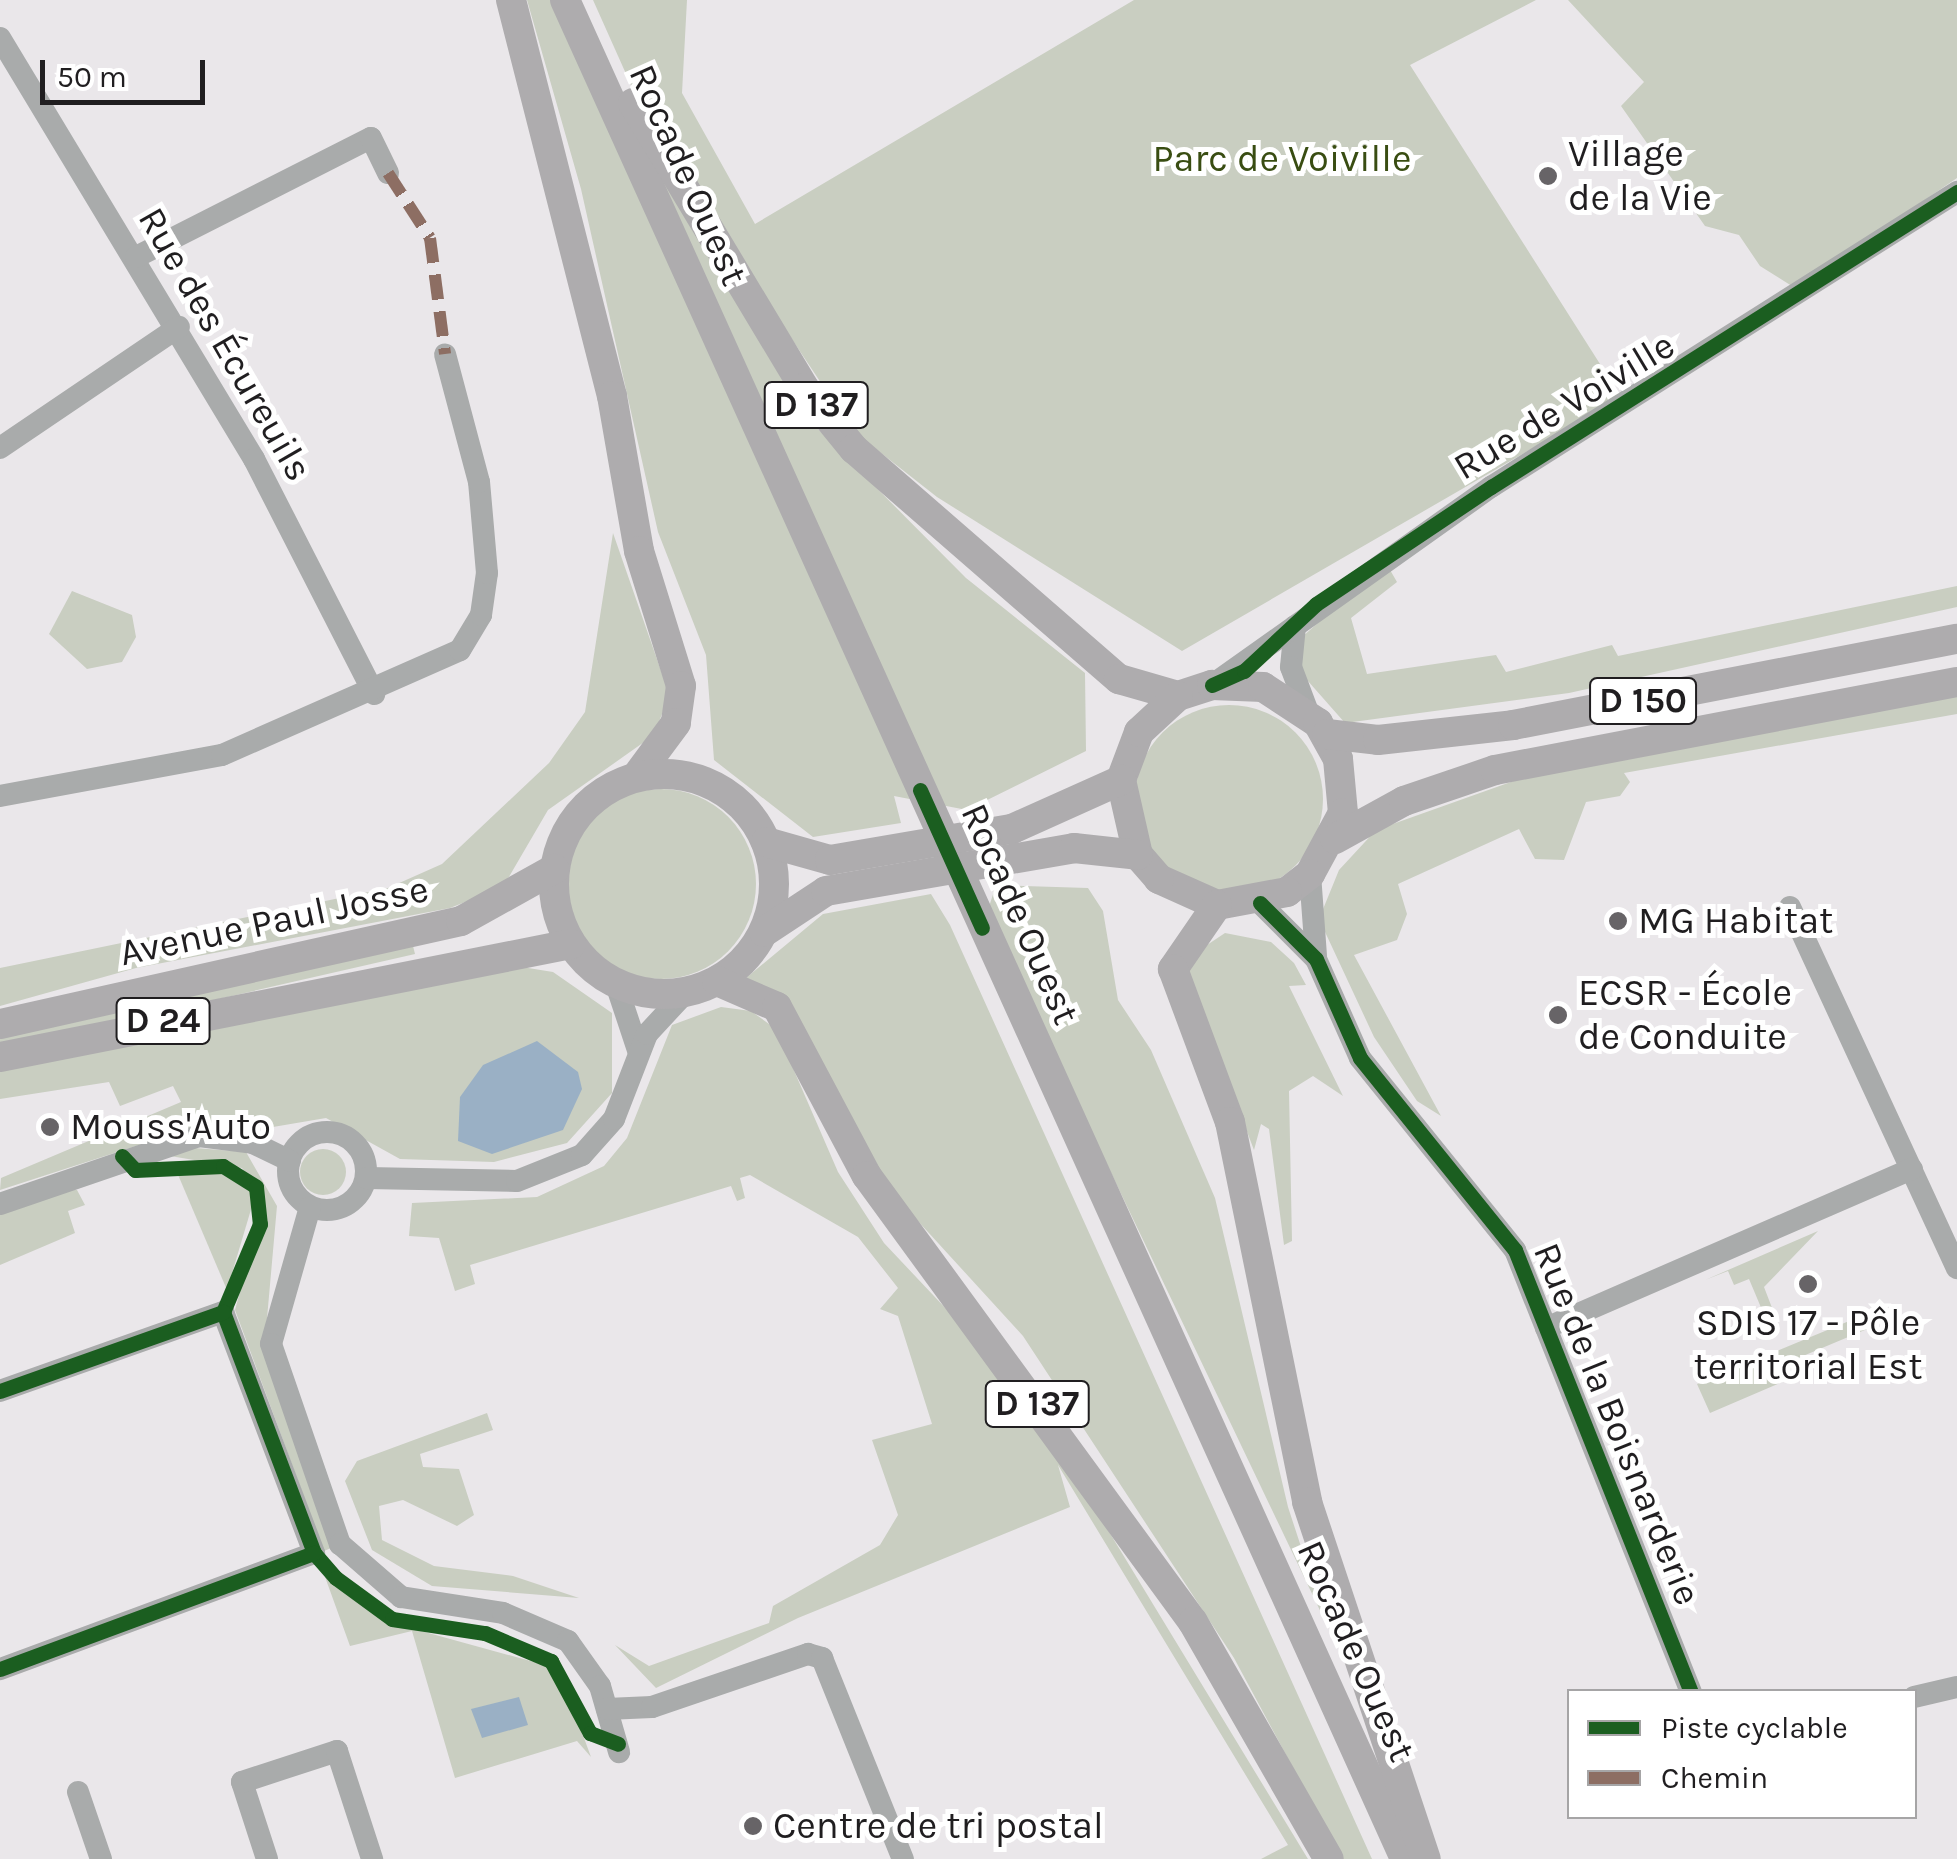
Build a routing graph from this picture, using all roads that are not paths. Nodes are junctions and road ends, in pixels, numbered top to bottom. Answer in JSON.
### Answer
{"nodes":[{"id":1,"x":511,"y":0,"type":"edge"},
{"id":2,"x":566,"y":0,"type":"edge"},
{"id":3,"x":576,"y":0,"type":"edge"},
{"id":4,"x":0,"y":38,"type":"edge"},
{"id":5,"x":388,"y":173,"type":"dead end"},
{"id":6,"x":1957,"y":192,"type":"edge"},
{"id":7,"x":136,"y":257,"type":"junction"},
{"id":8,"x":178,"y":327,"type":"junction"},
{"id":9,"x":444,"y":354,"type":"dead end"},
{"id":10,"x":0,"y":448,"type":"edge"},
{"id":11,"x":1295,"y":626,"type":"junction"},
{"id":12,"x":1957,"y":640,"type":"edge"},
{"id":13,"x":1957,"y":682,"type":"edge"},
{"id":14,"x":1212,"y":684,"type":"junction"},
{"id":15,"x":374,"y":694,"type":"junction"},
{"id":16,"x":1178,"y":696,"type":"junction"},
{"id":17,"x":1318,"y":723,"type":"junction"},
{"id":18,"x":636,"y":778,"type":"junction"},
{"id":19,"x":1121,"y":780,"type":"junction"},
{"id":20,"x":0,"y":796,"type":"edge"},
{"id":21,"x":1335,"y":839,"type":"junction"},
{"id":22,"x":766,"y":842,"type":"junction"},
{"id":23,"x":1138,"y":855,"type":"junction"},
{"id":24,"x":554,"y":869,"type":"junction"},
{"id":25,"x":1310,"y":874,"type":"junction"},
{"id":26,"x":1260,"y":903,"type":"junction"},
{"id":27,"x":1217,"y":905,"type":"junction"},
{"id":28,"x":1790,"y":907,"type":"dead end"},
{"id":29,"x":764,"y":932,"type":"junction"},
{"id":30,"x":570,"y":944,"type":"junction"},
{"id":31,"x":1316,"y":958,"type":"junction"},
{"id":32,"x":717,"y":981,"type":"junction"},
{"id":33,"x":616,"y":984,"type":"junction"},
{"id":34,"x":685,"y":993,"type":"junction"},
{"id":35,"x":0,"y":1024,"type":"edge"},
{"id":36,"x":638,"y":1050,"type":"junction"},
{"id":37,"x":0,"y":1057,"type":"edge"},
{"id":38,"x":290,"y":1162,"type":"junction"},
{"id":39,"x":1912,"y":1169,"type":"junction"},
{"id":40,"x":367,"y":1178,"type":"junction"},
{"id":41,"x":0,"y":1204,"type":"edge"},
{"id":42,"x":310,"y":1207,"type":"junction"},
{"id":43,"x":1957,"y":1268,"type":"edge"},
{"id":44,"x":1546,"y":1328,"type":"junction"},
{"id":45,"x":0,"y":1391,"type":"edge"},
{"id":46,"x":0,"y":1669,"type":"edge"},
{"id":47,"x":1957,"y":1687,"type":"edge"},
{"id":48,"x":1690,"y":1689,"type":"edge"},
{"id":49,"x":1917,"y":1696,"type":"edge"},
{"id":50,"x":607,"y":1710,"type":"junction"},
{"id":51,"x":619,"y":1752,"type":"dead end"},
{"id":52,"x":78,"y":1792,"type":"dead end"},
{"id":53,"x":100,"y":1859,"type":"edge"},
{"id":54,"x":267,"y":1859,"type":"edge"},
{"id":55,"x":372,"y":1859,"type":"edge"},
{"id":56,"x":903,"y":1859,"type":"edge"},
{"id":57,"x":1329,"y":1859,"type":"edge"},
{"id":58,"x":1405,"y":1859,"type":"edge"},
{"id":59,"x":1426,"y":1859,"type":"edge"}],
"edges":[{"from":1,"to":18,"type":"main road"},
{"from":2,"to":58,"type":"main road","name":"Rocade Ouest","number":"D 137"},
{"from":3,"to":16,"type":"main road","number":"D 137"},
{"from":4,"to":7,"type":"street","name":"Rue des Écureuils"},
{"from":5,"to":7,"type":"street"},
{"from":6,"to":11,"type":"street","name":"Rue de Voiville"},
{"from":7,"to":8,"type":"street","name":"Rue des Écureuils"},
{"from":8,"to":10,"type":"street"},
{"from":8,"to":15,"type":"street","name":"Rue des Écureuils"},
{"from":9,"to":15,"type":"street"},
{"from":11,"to":14,"type":"street","name":"Rue de Voiville"},
{"from":11,"to":17,"type":"street"},
{"from":12,"to":17,"type":"main road","number":"D 150"},
{"from":13,"to":21,"type":"main road","number":"D 150"},
{"from":14,"to":16,"type":"main road"},
{"from":14,"to":17,"type":"main road"},
{"from":15,"to":20,"type":"street"},
{"from":16,"to":19,"type":"main road"},
{"from":17,"to":21,"type":"main road"},
{"from":18,"to":22,"type":"main road"},
{"from":18,"to":24,"type":"main road"},
{"from":19,"to":22,"type":"main road"},
{"from":19,"to":23,"type":"main road"},
{"from":21,"to":25,"type":"main road"},
{"from":22,"to":29,"type":"main road"},
{"from":23,"to":27,"type":"main road"},
{"from":23,"to":29,"type":"main road"},
{"from":24,"to":30,"type":"main road"},
{"from":24,"to":35,"type":"main road","name":"Avenue Paul Josse","number":"D 24"},
{"from":25,"to":26,"type":"main road"},
{"from":25,"to":31,"type":"street","name":"Rue de la Boisnarderie"},
{"from":26,"to":27,"type":"main road"},
{"from":26,"to":31,"type":"street","name":"Rue de la Boisnarderie"},
{"from":27,"to":59,"type":"main road"},
{"from":28,"to":39,"type":"street"},
{"from":29,"to":32,"type":"main road"},
{"from":30,"to":33,"type":"main road"},
{"from":30,"to":37,"type":"main road","name":"Avenue Paul Josse","number":"D 24"},
{"from":31,"to":44,"type":"street","name":"Rue de la Boisnarderie"},
{"from":32,"to":34,"type":"main road"},
{"from":32,"to":57,"type":"main road","number":"D 137"},
{"from":33,"to":34,"type":"main road"},
{"from":33,"to":36,"type":"street"},
{"from":34,"to":36,"type":"street"},
{"from":36,"to":40,"type":"street"},
{"from":38,"to":40,"type":"street"},
{"from":38,"to":41,"type":"street"},
{"from":38,"to":42,"type":"street"},
{"from":39,"to":43,"type":"street"},
{"from":39,"to":44,"type":"street"},
{"from":40,"to":42,"type":"street"},
{"from":42,"to":50,"type":"street"},
{"from":44,"to":48,"type":"street","name":"Rue de la Boisnarderie"},
{"from":45,"to":46,"type":"street"},
{"from":47,"to":49,"type":"street"},
{"from":50,"to":51,"type":"street"},
{"from":50,"to":56,"type":"street"},
{"from":52,"to":53,"type":"street"},
{"from":54,"to":55,"type":"street"}]}
